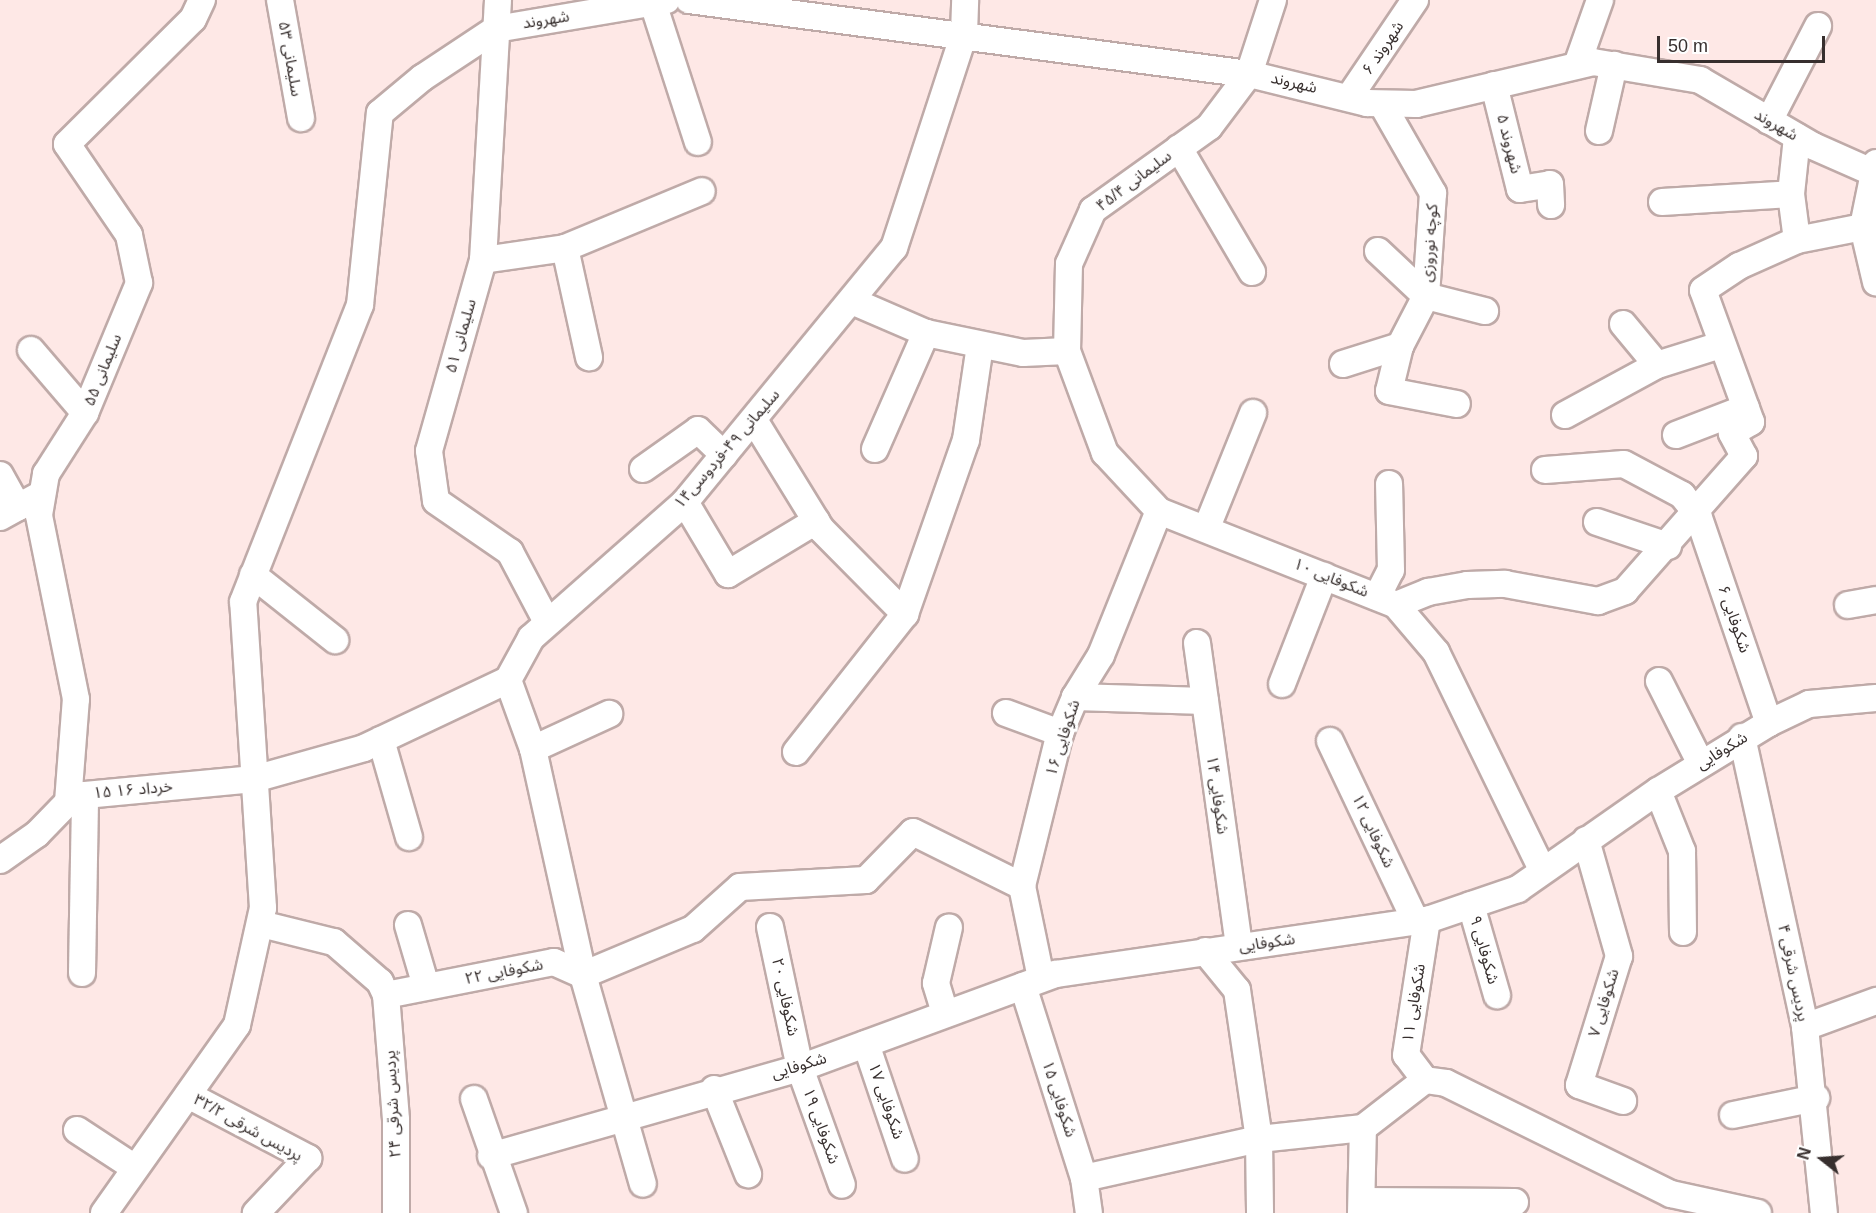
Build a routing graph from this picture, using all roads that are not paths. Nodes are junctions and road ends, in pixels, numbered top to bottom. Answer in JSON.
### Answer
{"nodes":[{"id":1,"x":202,"y":0,"type":"edge"},
{"id":2,"x":280,"y":0,"type":"edge"},
{"id":3,"x":498,"y":0,"type":"edge"},
{"id":4,"x":688,"y":0,"type":"edge"},
{"id":5,"x":965,"y":0,"type":"edge"},
{"id":6,"x":1414,"y":0,"type":"edge"},
{"id":7,"x":1600,"y":0,"type":"edge"},
{"id":8,"x":660,"y":1,"type":"edge"},
{"id":9,"x":1268,"y":3,"type":"edge"},
{"id":10,"x":1818,"y":26,"type":"dead end"},
{"id":11,"x":496,"y":29,"type":"junction"},
{"id":12,"x":964,"y":34,"type":"junction"},
{"id":13,"x":1577,"y":64,"type":"junction"},
{"id":14,"x":1614,"y":65,"type":"junction"},
{"id":15,"x":1249,"y":74,"type":"junction"},
{"id":16,"x":1494,"y":85,"type":"junction"},
{"id":17,"x":1350,"y":96,"type":"junction"},
{"id":18,"x":1382,"y":104,"type":"junction"},
{"id":19,"x":301,"y":118,"type":"dead end"},
{"id":20,"x":1769,"y":121,"type":"junction"},
{"id":21,"x":1599,"y":132,"type":"dead end"},
{"id":22,"x":1797,"y":138,"type":"junction"},
{"id":23,"x":698,"y":142,"type":"dead end"},
{"id":24,"x":1179,"y":148,"type":"junction"},
{"id":25,"x":1874,"y":167,"type":"edge"},
{"id":26,"x":702,"y":191,"type":"dead end"},
{"id":27,"x":1791,"y":194,"type":"junction"},
{"id":28,"x":1662,"y":202,"type":"dead end"},
{"id":29,"x":1551,"y":205,"type":"dead end"},
{"id":30,"x":1863,"y":226,"type":"junction"},
{"id":31,"x":1797,"y":240,"type":"junction"},
{"id":32,"x":565,"y":248,"type":"junction"},
{"id":33,"x":1378,"y":250,"type":"dead end"},
{"id":34,"x":483,"y":260,"type":"junction"},
{"id":35,"x":1252,"y":272,"type":"dead end"},
{"id":36,"x":1876,"y":282,"type":"edge"},
{"id":37,"x":1426,"y":296,"type":"junction"},
{"id":38,"x":852,"y":301,"type":"junction"},
{"id":39,"x":1485,"y":311,"type":"dead end"},
{"id":40,"x":1623,"y":324,"type":"dead end"},
{"id":41,"x":926,"y":333,"type":"junction"},
{"id":42,"x":980,"y":345,"type":"junction"},
{"id":43,"x":1721,"y":345,"type":"junction"},
{"id":44,"x":1400,"y":346,"type":"junction"},
{"id":45,"x":31,"y":350,"type":"dead end"},
{"id":46,"x":1067,"y":351,"type":"junction"},
{"id":47,"x":589,"y":357,"type":"dead end"},
{"id":48,"x":1343,"y":364,"type":"dead end"},
{"id":49,"x":1657,"y":365,"type":"junction"},
{"id":50,"x":1457,"y":404,"type":"dead end"},
{"id":51,"x":1746,"y":408,"type":"junction"},
{"id":52,"x":85,"y":413,"type":"junction"},
{"id":53,"x":1253,"y":413,"type":"dead end"},
{"id":54,"x":1565,"y":415,"type":"dead end"},
{"id":55,"x":754,"y":420,"type":"junction"},
{"id":56,"x":1676,"y":435,"type":"dead end"},
{"id":57,"x":875,"y":448,"type":"dead end"},
{"id":58,"x":724,"y":455,"type":"junction"},
{"id":59,"x":643,"y":469,"type":"dead end"},
{"id":60,"x":1545,"y":470,"type":"dead end"},
{"id":61,"x":0,"y":475,"type":"edge"},
{"id":62,"x":1389,"y":484,"type":"dead end"},
{"id":63,"x":42,"y":494,"type":"junction"},
{"id":64,"x":685,"y":502,"type":"junction"},
{"id":65,"x":1159,"y":511,"type":"junction"},
{"id":66,"x":9,"y":512,"type":"edge"},
{"id":67,"x":1698,"y":514,"type":"junction"},
{"id":68,"x":816,"y":521,"type":"junction"},
{"id":69,"x":1597,"y":522,"type":"dead end"},
{"id":70,"x":1207,"y":527,"type":"junction"},
{"id":71,"x":1668,"y":546,"type":"junction"},
{"id":72,"x":253,"y":575,"type":"junction"},
{"id":73,"x":1324,"y":576,"type":"junction"},
{"id":74,"x":1876,"y":600,"type":"edge"},
{"id":75,"x":1387,"y":601,"type":"junction"},
{"id":76,"x":1848,"y":605,"type":"dead end"},
{"id":77,"x":905,"y":614,"type":"junction"},
{"id":78,"x":547,"y":622,"type":"junction"},
{"id":79,"x":334,"y":640,"type":"dead end"},
{"id":80,"x":1197,"y":643,"type":"dead end"},
{"id":81,"x":508,"y":680,"type":"junction"},
{"id":82,"x":1659,"y":681,"type":"dead end"},
{"id":83,"x":1282,"y":684,"type":"dead end"},
{"id":84,"x":1075,"y":697,"type":"junction"},
{"id":85,"x":1876,"y":698,"type":"edge"},
{"id":86,"x":1205,"y":701,"type":"junction"},
{"id":87,"x":1006,"y":713,"type":"dead end"},
{"id":88,"x":609,"y":714,"type":"dead end"},
{"id":89,"x":1769,"y":723,"type":"junction"},
{"id":90,"x":1060,"y":733,"type":"junction"},
{"id":91,"x":1742,"y":737,"type":"junction"},
{"id":92,"x":381,"y":740,"type":"junction"},
{"id":93,"x":1330,"y":741,"type":"dead end"},
{"id":94,"x":533,"y":749,"type":"junction"},
{"id":95,"x":796,"y":752,"type":"dead end"},
{"id":96,"x":1701,"y":764,"type":"junction"},
{"id":97,"x":254,"y":779,"type":"junction"},
{"id":98,"x":1658,"y":790,"type":"junction"},
{"id":99,"x":76,"y":798,"type":"junction"},
{"id":100,"x":409,"y":837,"type":"dead end"},
{"id":101,"x":1586,"y":840,"type":"junction"},
{"id":102,"x":0,"y":860,"type":"edge"},
{"id":103,"x":1542,"y":869,"type":"junction"},
{"id":104,"x":1022,"y":886,"type":"junction"},
{"id":105,"x":1471,"y":905,"type":"junction"},
{"id":106,"x":1422,"y":921,"type":"junction"},
{"id":107,"x":261,"y":924,"type":"junction"},
{"id":108,"x":408,"y":925,"type":"dead end"},
{"id":109,"x":770,"y":927,"type":"dead end"},
{"id":110,"x":950,"y":927,"type":"dead end"},
{"id":111,"x":1683,"y":933,"type":"dead end"},
{"id":112,"x":1239,"y":946,"type":"junction"},
{"id":113,"x":1205,"y":951,"type":"junction"},
{"id":114,"x":82,"y":973,"type":"dead end"},
{"id":115,"x":583,"y":975,"type":"junction"},
{"id":116,"x":1032,"y":982,"type":"junction"},
{"id":117,"x":426,"y":986,"type":"junction"},
{"id":118,"x":386,"y":995,"type":"junction"},
{"id":119,"x":1497,"y":995,"type":"dead end"},
{"id":120,"x":1876,"y":1001,"type":"edge"},
{"id":121,"x":945,"y":1013,"type":"junction"},
{"id":122,"x":1805,"y":1027,"type":"junction"},
{"id":123,"x":866,"y":1044,"type":"junction"},
{"id":124,"x":800,"y":1068,"type":"junction"},
{"id":125,"x":1425,"y":1080,"type":"junction"},
{"id":126,"x":714,"y":1089,"type":"junction"},
{"id":127,"x":188,"y":1095,"type":"junction"},
{"id":128,"x":1816,"y":1098,"type":"junction"},
{"id":129,"x":474,"y":1099,"type":"dead end"},
{"id":130,"x":1623,"y":1101,"type":"dead end"},
{"id":131,"x":1733,"y":1115,"type":"dead end"},
{"id":132,"x":621,"y":1116,"type":"junction"},
{"id":133,"x":1364,"y":1128,"type":"junction"},
{"id":134,"x":77,"y":1130,"type":"dead end"},
{"id":135,"x":1259,"y":1139,"type":"junction"},
{"id":136,"x":491,"y":1156,"type":"junction"},
{"id":137,"x":905,"y":1158,"type":"dead end"},
{"id":138,"x":135,"y":1168,"type":"junction"},
{"id":139,"x":748,"y":1174,"type":"dead end"},
{"id":140,"x":1084,"y":1178,"type":"junction"},
{"id":141,"x":643,"y":1184,"type":"dead end"},
{"id":142,"x":842,"y":1185,"type":"dead end"},
{"id":143,"x":1515,"y":1202,"type":"dead end"},
{"id":144,"x":1688,"y":1206,"type":"edge"},
{"id":145,"x":1362,"y":1207,"type":"edge"},
{"id":146,"x":104,"y":1213,"type":"edge"},
{"id":147,"x":256,"y":1213,"type":"edge"},
{"id":148,"x":396,"y":1213,"type":"edge"},
{"id":149,"x":514,"y":1213,"type":"edge"},
{"id":150,"x":1088,"y":1213,"type":"edge"},
{"id":151,"x":1260,"y":1213,"type":"edge"},
{"id":152,"x":1758,"y":1213,"type":"edge"},
{"id":153,"x":1824,"y":1213,"type":"edge"}],
"edges":[{"from":1,"to":52,"type":"street","name":"سلیمانی ۵۵"},
{"from":2,"to":19,"type":"street","name":"سلیمانی ۵۳"},
{"from":3,"to":11,"type":"street","name":"سلیمانی ۵۱"},
{"from":4,"to":12,"type":"street","name":"شهروند"},
{"from":5,"to":12,"type":"street","name":"سلیمانی ۴۹-فردوسی۱۴"},
{"from":6,"to":17,"type":"street","name":"شهروند ۶"},
{"from":7,"to":13,"type":"street"},
{"from":8,"to":11,"type":"street","name":"شهروند"},
{"from":8,"to":23,"type":"street"},
{"from":9,"to":15,"type":"street","name":"سلیمانی ۴۵/۴"},
{"from":10,"to":20,"type":"street"},
{"from":11,"to":34,"type":"street","name":"سلیمانی ۵۱"},
{"from":11,"to":72,"type":"street"},
{"from":12,"to":15,"type":"street","name":"شهروند"},
{"from":12,"to":38,"type":"street","name":"سلیمانی ۴۹-فردوسی۱۴"},
{"from":13,"to":14,"type":"street","name":"شهروند"},
{"from":13,"to":16,"type":"street","name":"شهروند"},
{"from":14,"to":20,"type":"street","name":"شهروند"},
{"from":14,"to":21,"type":"street"},
{"from":15,"to":17,"type":"street","name":"شهروند"},
{"from":15,"to":24,"type":"street","name":"سلیمانی ۴۵/۴"},
{"from":16,"to":18,"type":"street","name":"شهروند"},
{"from":16,"to":29,"type":"street","name":"شهروند ۵"},
{"from":17,"to":18,"type":"street","name":"شهروند"},
{"from":18,"to":37,"type":"street","name":"کوچه نوروزی"},
{"from":20,"to":22,"type":"street","name":"شهروند"},
{"from":22,"to":25,"type":"street","name":"شهروند"},
{"from":22,"to":27,"type":"street"},
{"from":24,"to":35,"type":"street"},
{"from":24,"to":46,"type":"street","name":"سلیمانی ۴۵/۴"},
{"from":25,"to":30,"type":"street"},
{"from":26,"to":32,"type":"street"},
{"from":27,"to":28,"type":"street"},
{"from":27,"to":31,"type":"street"},
{"from":30,"to":31,"type":"street"},
{"from":30,"to":36,"type":"street"},
{"from":31,"to":43,"type":"street"},
{"from":32,"to":34,"type":"street"},
{"from":32,"to":47,"type":"street"},
{"from":33,"to":37,"type":"street"},
{"from":34,"to":78,"type":"street","name":"سلیمانی ۵۱"},
{"from":37,"to":39,"type":"street"},
{"from":37,"to":44,"type":"street","name":"کوچه نوروزی"},
{"from":38,"to":41,"type":"street"},
{"from":38,"to":55,"type":"street","name":"سلیمانی ۴۹-فردوسی۱۴"},
{"from":40,"to":49,"type":"street"},
{"from":41,"to":42,"type":"street"},
{"from":41,"to":57,"type":"street"},
{"from":42,"to":46,"type":"street"},
{"from":42,"to":77,"type":"street"},
{"from":43,"to":49,"type":"street"},
{"from":43,"to":51,"type":"street"},
{"from":44,"to":48,"type":"street"},
{"from":44,"to":50,"type":"street","name":"کوچه نوروزی"},
{"from":45,"to":52,"type":"street"},
{"from":46,"to":65,"type":"street","name":"شکوفایی ۱۰"},
{"from":49,"to":54,"type":"street"},
{"from":51,"to":56,"type":"street"},
{"from":51,"to":67,"type":"street"},
{"from":52,"to":63,"type":"street","name":"سلیمانی ۵۵"},
{"from":53,"to":70,"type":"street"},
{"from":55,"to":58,"type":"street","name":"سلیمانی ۴۹-فردوسی۱۴"},
{"from":55,"to":68,"type":"street"},
{"from":58,"to":59,"type":"street"},
{"from":58,"to":64,"type":"street","name":"سلیمانی ۴۹-فردوسی۱۴"},
{"from":60,"to":67,"type":"street"},
{"from":61,"to":66,"type":"street"},
{"from":62,"to":75,"type":"street"},
{"from":63,"to":66,"type":"street"},
{"from":63,"to":99,"type":"street","name":"سلیمانی ۵۵"},
{"from":64,"to":68,"type":"street"},
{"from":64,"to":78,"type":"street","name":"سلیمانی ۴۹-فردوسی۱۴"},
{"from":65,"to":70,"type":"street","name":"شکوفایی ۱۰"},
{"from":65,"to":84,"type":"street","name":"شکوفایی ۱۶"},
{"from":67,"to":71,"type":"street"},
{"from":67,"to":89,"type":"street","name":"شکوفایی ۶"},
{"from":68,"to":77,"type":"street"},
{"from":69,"to":71,"type":"street"},
{"from":70,"to":73,"type":"street","name":"شکوفایی ۱۰"},
{"from":71,"to":75,"type":"street"},
{"from":72,"to":79,"type":"street"},
{"from":72,"to":97,"type":"street"},
{"from":73,"to":75,"type":"street","name":"شکوفایی ۱۰"},
{"from":73,"to":83,"type":"street"},
{"from":74,"to":76,"type":"street"},
{"from":75,"to":103,"type":"street","name":"شکوفایی ۱۰"},
{"from":77,"to":95,"type":"street"},
{"from":78,"to":81,"type":"street","name":"سلیمانی ۴۹-فردوسی۱۴"},
{"from":80,"to":86,"type":"street","name":"شکوفایی ۱۴"},
{"from":81,"to":92,"type":"street"},
{"from":81,"to":94,"type":"street"},
{"from":82,"to":96,"type":"street"},
{"from":84,"to":86,"type":"street"},
{"from":84,"to":90,"type":"street","name":"شکوفایی ۱۶"},
{"from":85,"to":89,"type":"street","name":"شکوفایی"},
{"from":86,"to":112,"type":"street","name":"شکوفایی ۱۴"},
{"from":87,"to":90,"type":"street"},
{"from":88,"to":94,"type":"street"},
{"from":89,"to":91,"type":"street","name":"شکوفایی"},
{"from":90,"to":104,"type":"street","name":"شکوفایی ۱۶"},
{"from":91,"to":96,"type":"street","name":"شکوفایی"},
{"from":91,"to":122,"type":"street","name":"پردیس شرقی ۴"},
{"from":92,"to":97,"type":"street"},
{"from":92,"to":100,"type":"street"},
{"from":93,"to":106,"type":"street","name":"شکوفایی ۱۲"},
{"from":94,"to":115,"type":"street"},
{"from":96,"to":98,"type":"street","name":"شکوفایی"},
{"from":97,"to":99,"type":"street","name":"۱۵ خرداد ۱۶"},
{"from":97,"to":107,"type":"street"},
{"from":98,"to":101,"type":"street","name":"شکوفایی"},
{"from":98,"to":111,"type":"street"},
{"from":99,"to":102,"type":"street"},
{"from":99,"to":114,"type":"street","name":"سلیمانی ۵۵"},
{"from":101,"to":103,"type":"street","name":"شکوفایی"},
{"from":101,"to":130,"type":"street","name":"شکوفایی ۷"},
{"from":103,"to":105,"type":"street","name":"شکوفایی"},
{"from":104,"to":115,"type":"street"},
{"from":104,"to":116,"type":"street","name":"شکوفایی ۱۶"},
{"from":105,"to":106,"type":"street","name":"شکوفایی"},
{"from":105,"to":119,"type":"street","name":"شکوفایی ۹"},
{"from":106,"to":112,"type":"street","name":"شکوفایی"},
{"from":106,"to":125,"type":"street","name":"شکوفایی ۱۱"},
{"from":107,"to":118,"type":"street"},
{"from":107,"to":127,"type":"street"},
{"from":108,"to":117,"type":"street"},
{"from":109,"to":124,"type":"street","name":"شکوفایی ۲۰"},
{"from":110,"to":121,"type":"street"},
{"from":112,"to":113,"type":"street","name":"شکوفایی"},
{"from":113,"to":116,"type":"street","name":"شکوفایی"},
{"from":113,"to":135,"type":"street"},
{"from":115,"to":117,"type":"street","name":"شکوفایی ۲۲"},
{"from":115,"to":132,"type":"street"},
{"from":116,"to":121,"type":"street","name":"شکوفایی"},
{"from":116,"to":140,"type":"street","name":"شکوفایی ۱۵"},
{"from":117,"to":118,"type":"street","name":"شکوفایی ۲۲"},
{"from":118,"to":148,"type":"street","name":"پردیس شرقی ۲۴"},
{"from":120,"to":122,"type":"street"},
{"from":121,"to":123,"type":"street","name":"شکوفایی"},
{"from":122,"to":128,"type":"street","name":"پردیس شرقی ۴"},
{"from":123,"to":124,"type":"street","name":"شکوفایی"},
{"from":123,"to":137,"type":"street","name":"شکوفایی ۱۷"},
{"from":124,"to":126,"type":"street","name":"شکوفایی"},
{"from":124,"to":142,"type":"street","name":"شکوفایی ۱۹"},
{"from":125,"to":133,"type":"street"},
{"from":125,"to":144,"type":"street"},
{"from":126,"to":132,"type":"street","name":"شکوفایی"},
{"from":126,"to":139,"type":"street"},
{"from":127,"to":138,"type":"street"},
{"from":127,"to":147,"type":"street","name":"پردیس شرقی ۳۲/۲"},
{"from":128,"to":131,"type":"street"},
{"from":128,"to":153,"type":"street","name":"پردیس شرقی ۴"},
{"from":129,"to":136,"type":"street"},
{"from":132,"to":136,"type":"street","name":"شکوفایی"},
{"from":132,"to":141,"type":"street"},
{"from":133,"to":135,"type":"street"},
{"from":133,"to":145,"type":"street"},
{"from":134,"to":138,"type":"street"},
{"from":135,"to":140,"type":"street"},
{"from":135,"to":151,"type":"street"},
{"from":136,"to":149,"type":"street"},
{"from":138,"to":146,"type":"street"},
{"from":140,"to":150,"type":"street","name":"شکوفایی ۱۵"},
{"from":143,"to":145,"type":"street"},
{"from":144,"to":152,"type":"street"}]}
